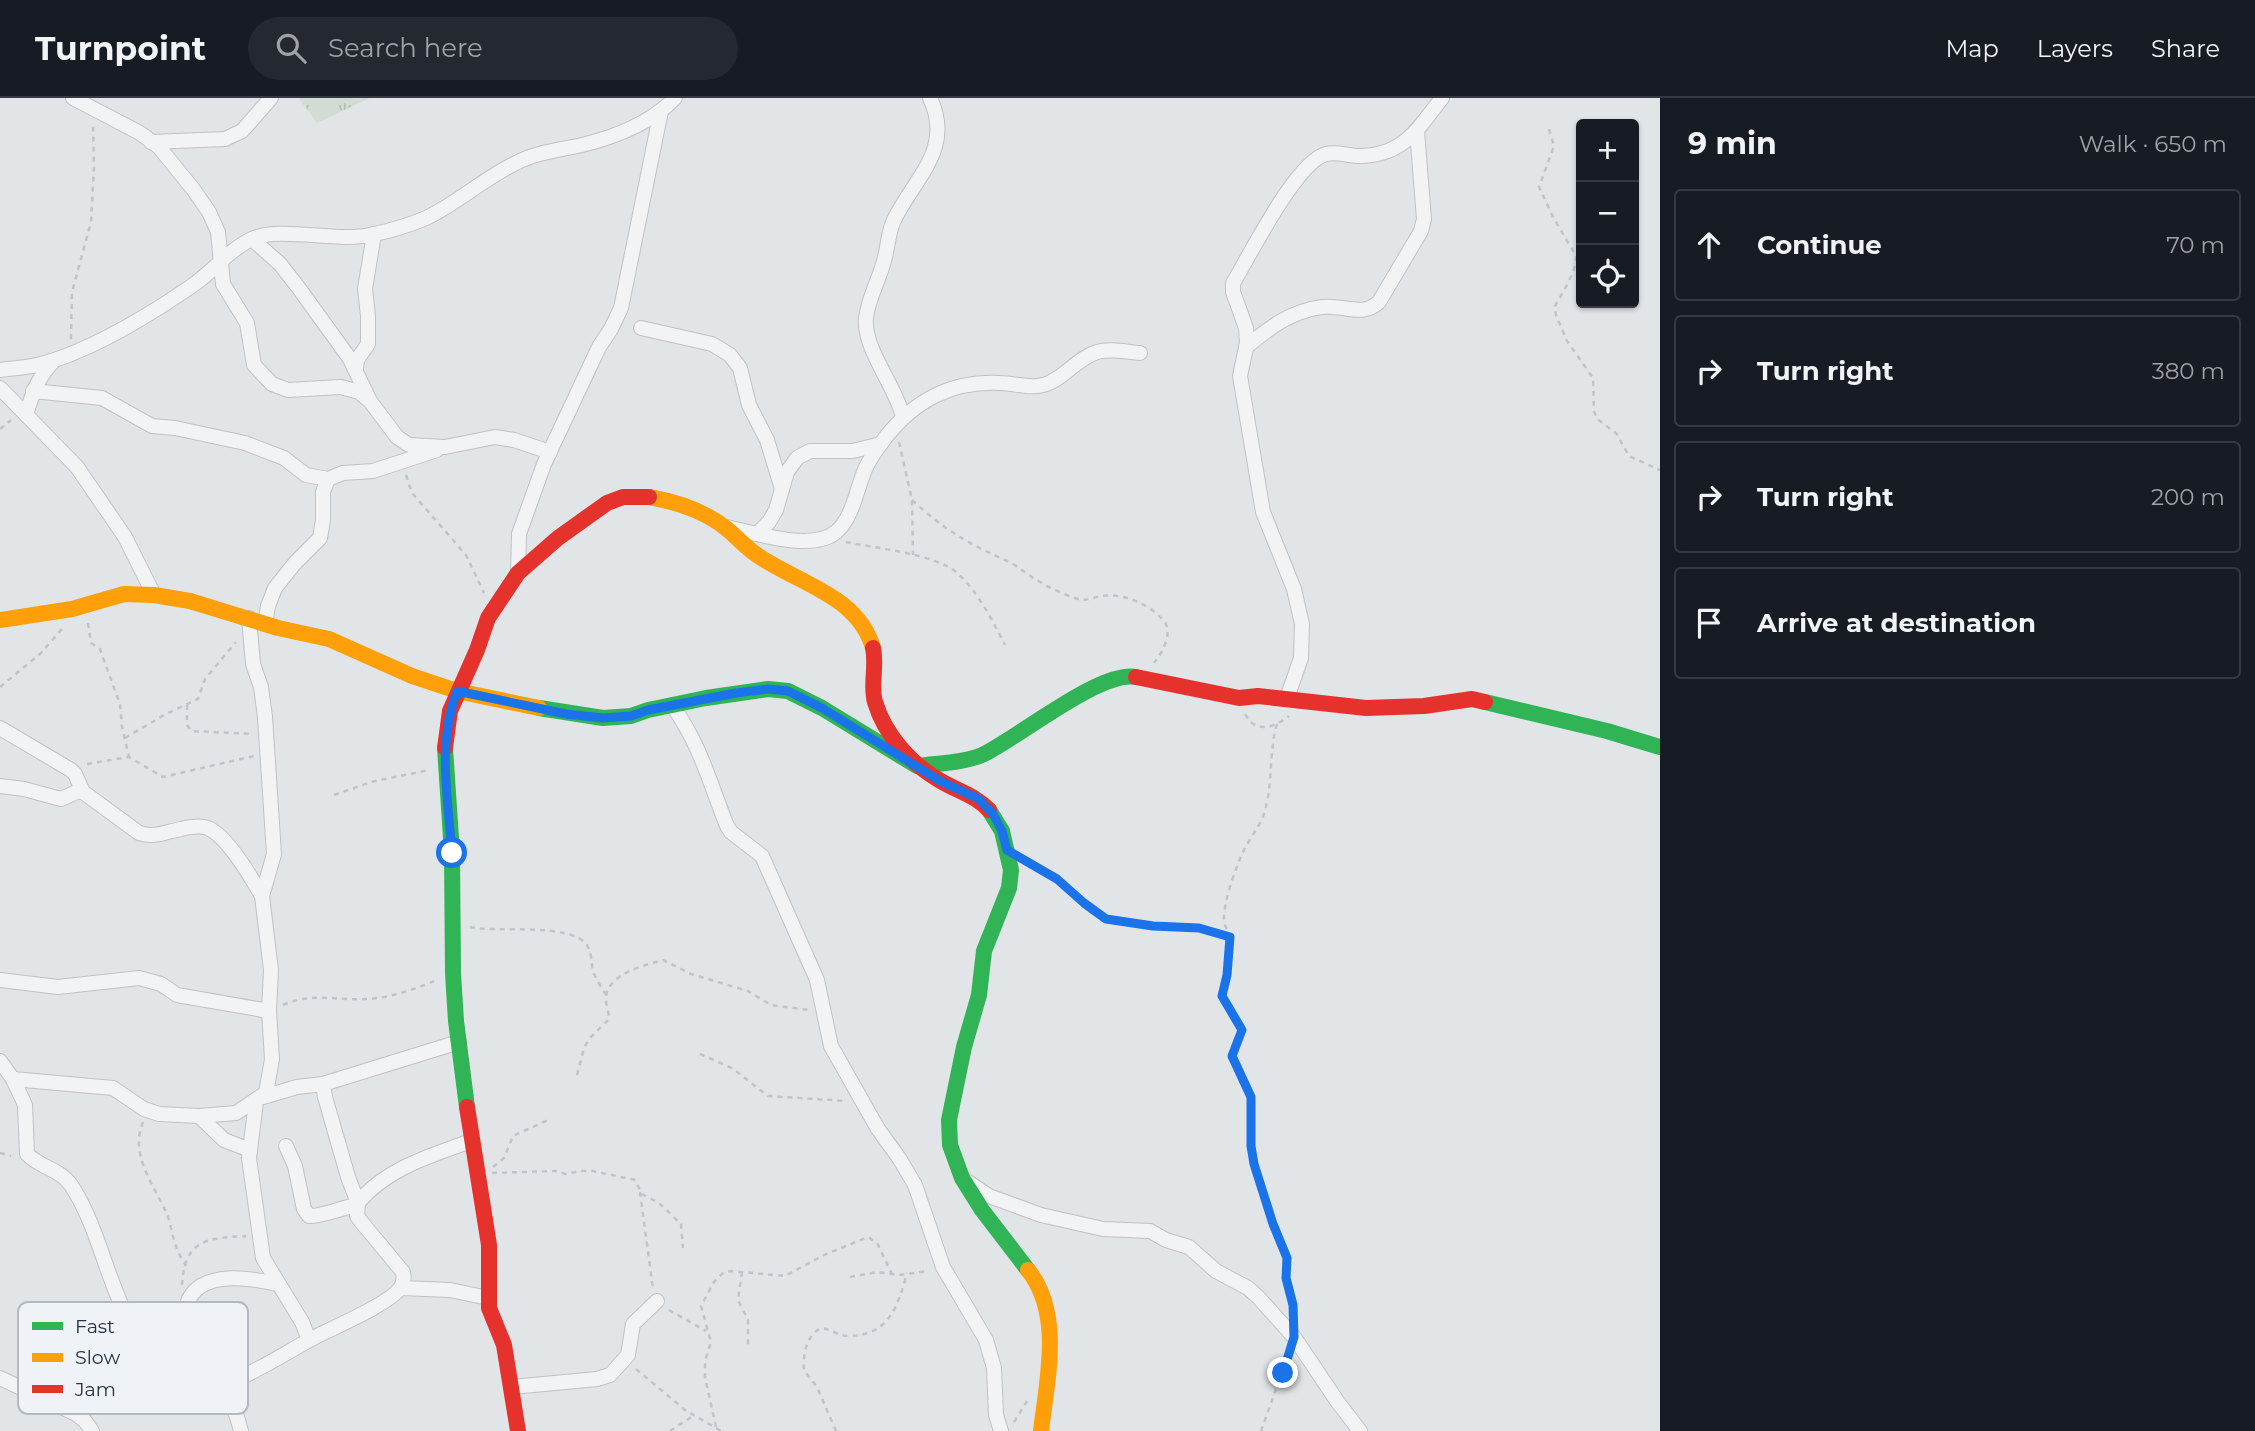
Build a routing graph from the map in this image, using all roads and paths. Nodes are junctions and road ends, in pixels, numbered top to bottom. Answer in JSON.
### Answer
{"nodes":[{"id":1,"x":73,"y":98,"type":"edge"},
{"id":2,"x":271,"y":98,"type":"edge"},
{"id":3,"x":675,"y":98,"type":"edge"},
{"id":4,"x":930,"y":98,"type":"edge"},
{"id":5,"x":1442,"y":98,"type":"edge"},
{"id":6,"x":92,"y":108,"type":"junction"},
{"id":7,"x":661,"y":111,"type":"junction"},
{"id":8,"x":1549,"y":129,"type":"dead end"},
{"id":9,"x":1417,"y":131,"type":"junction"},
{"id":10,"x":151,"y":142,"type":"junction"},
{"id":11,"x":374,"y":234,"type":"junction"},
{"id":12,"x":253,"y":239,"type":"junction"},
{"id":13,"x":221,"y":260,"type":"junction"},
{"id":14,"x":641,"y":327,"type":"dead end"},
{"id":15,"x":1246,"y":347,"type":"junction"},
{"id":16,"x":71,"y":353,"type":"junction"},
{"id":17,"x":1140,"y":353,"type":"dead end"},
{"id":18,"x":55,"y":359,"type":"junction"},
{"id":19,"x":356,"y":369,"type":"junction"},
{"id":20,"x":0,"y":370,"type":"edge"},
{"id":21,"x":0,"y":388,"type":"edge"},
{"id":22,"x":33,"y":391,"type":"junction"},
{"id":23,"x":371,"y":403,"type":"junction"},
{"id":24,"x":26,"y":415,"type":"junction"},
{"id":25,"x":900,"y":421,"type":"junction"},
{"id":26,"x":881,"y":444,"type":"junction"},
{"id":27,"x":445,"y":447,"type":"junction"},
{"id":28,"x":550,"y":452,"type":"junction"},
{"id":29,"x":402,"y":461,"type":"junction"},
{"id":30,"x":1660,"y":470,"type":"edge"},
{"id":31,"x":328,"y":479,"type":"junction"},
{"id":32,"x":782,"y":489,"type":"junction"},
{"id":33,"x":912,"y":500,"type":"junction"},
{"id":34,"x":725,"y":527,"type":"junction"},
{"id":35,"x":757,"y":534,"type":"junction"},
{"id":36,"x":826,"y":538,"type":"junction"},
{"id":37,"x":913,"y":555,"type":"junction"},
{"id":38,"x":518,"y":573,"type":"junction"},
{"id":39,"x":154,"y":595,"type":"junction"},
{"id":40,"x":76,"y":608,"type":"junction"},
{"id":41,"x":492,"y":612,"type":"junction"},
{"id":42,"x":0,"y":620,"type":"edge"},
{"id":43,"x":254,"y":623,"type":"junction"},
{"id":44,"x":1004,"y":645,"type":"dead end"},
{"id":45,"x":1139,"y":677,"type":"junction"},
{"id":46,"x":0,"y":687,"type":"edge"},
{"id":47,"x":457,"y":691,"type":"junction"},
{"id":48,"x":1287,"y":698,"type":"junction"},
{"id":49,"x":187,"y":705,"type":"junction"},
{"id":50,"x":672,"y":705,"type":"junction"},
{"id":51,"x":1278,"y":724,"type":"dead end"},
{"id":52,"x":0,"y":727,"type":"edge"},
{"id":53,"x":125,"y":738,"type":"junction"},
{"id":54,"x":267,"y":738,"type":"junction"},
{"id":55,"x":1660,"y":747,"type":"edge"},
{"id":56,"x":267,"y":754,"type":"junction"},
{"id":57,"x":129,"y":757,"type":"junction"},
{"id":58,"x":917,"y":766,"type":"junction"},
{"id":59,"x":446,"y":768,"type":"junction"},
{"id":60,"x":69,"y":769,"type":"junction"},
{"id":61,"x":0,"y":786,"type":"edge"},
{"id":62,"x":82,"y":790,"type":"junction"},
{"id":63,"x":334,"y":795,"type":"dead end"},
{"id":64,"x":1007,"y":850,"type":"junction"},
{"id":65,"x":262,"y":896,"type":"junction"},
{"id":66,"x":467,"y":927,"type":"dead end"},
{"id":67,"x":1230,"y":937,"type":"junction"},
{"id":68,"x":453,"y":973,"type":"junction"},
{"id":69,"x":0,"y":980,"type":"edge"},
{"id":70,"x":606,"y":995,"type":"junction"},
{"id":71,"x":269,"y":1012,"type":"junction"},
{"id":72,"x":825,"y":1017,"type":"junction"},
{"id":73,"x":459,"y":1042,"type":"junction"},
{"id":74,"x":699,"y":1054,"type":"dead end"},
{"id":75,"x":5,"y":1071,"type":"edge"},
{"id":76,"x":577,"y":1075,"type":"dead end"},
{"id":77,"x":323,"y":1084,"type":"junction"},
{"id":78,"x":260,"y":1099,"type":"junction"},
{"id":79,"x":864,"y":1104,"type":"junction"},
{"id":80,"x":148,"y":1110,"type":"junction"},
{"id":81,"x":199,"y":1116,"type":"junction"},
{"id":82,"x":548,"y":1120,"type":"dead end"},
{"id":83,"x":471,"y":1141,"type":"junction"},
{"id":84,"x":286,"y":1146,"type":"dead end"},
{"id":85,"x":250,"y":1150,"type":"junction"},
{"id":86,"x":962,"y":1178,"type":"junction"},
{"id":87,"x":640,"y":1189,"type":"junction"},
{"id":88,"x":358,"y":1204,"type":"junction"},
{"id":89,"x":260,"y":1235,"type":"junction"},
{"id":90,"x":683,"y":1248,"type":"dead end"},
{"id":91,"x":186,"y":1266,"type":"junction"},
{"id":92,"x":743,"y":1272,"type":"junction"},
{"id":93,"x":907,"y":1273,"type":"junction"},
{"id":94,"x":892,"y":1274,"type":"junction"},
{"id":95,"x":850,"y":1277,"type":"dead end"},
{"id":96,"x":951,"y":1278,"type":"junction"},
{"id":97,"x":277,"y":1284,"type":"junction"},
{"id":98,"x":401,"y":1288,"type":"junction"},
{"id":99,"x":488,"y":1298,"type":"junction"},
{"id":100,"x":657,"y":1301,"type":"junction"},
{"id":101,"x":120,"y":1302,"type":"edge"},
{"id":102,"x":185,"y":1302,"type":"edge"},
{"id":103,"x":188,"y":1302,"type":"edge"},
{"id":104,"x":706,"y":1331,"type":"junction"},
{"id":105,"x":1294,"y":1337,"type":"junction"},
{"id":106,"x":309,"y":1340,"type":"junction"},
{"id":107,"x":748,"y":1347,"type":"dead end"},
{"id":108,"x":626,"y":1360,"type":"junction"},
{"id":109,"x":248,"y":1374,"type":"edge"},
{"id":110,"x":0,"y":1378,"type":"edge"},
{"id":111,"x":18,"y":1387,"type":"edge"},
{"id":112,"x":512,"y":1387,"type":"junction"},
{"id":113,"x":76,"y":1414,"type":"edge"},
{"id":114,"x":234,"y":1414,"type":"edge"},
{"id":115,"x":694,"y":1415,"type":"junction"},
{"id":116,"x":716,"y":1427,"type":"junction"},
{"id":117,"x":92,"y":1431,"type":"edge"},
{"id":118,"x":241,"y":1431,"type":"edge"},
{"id":119,"x":518,"y":1431,"type":"edge"},
{"id":120,"x":670,"y":1431,"type":"edge"},
{"id":121,"x":721,"y":1431,"type":"edge"},
{"id":122,"x":836,"y":1431,"type":"edge"},
{"id":123,"x":1001,"y":1431,"type":"edge"},
{"id":124,"x":1041,"y":1431,"type":"edge"},
{"id":125,"x":1261,"y":1431,"type":"edge"},
{"id":126,"x":1360,"y":1431,"type":"edge"}],
"edges":[{"from":1,"to":6,"type":"street"},
{"from":2,"to":10,"type":"street"},
{"from":3,"to":7,"type":"street"},
{"from":4,"to":25,"type":"street"},
{"from":5,"to":9,"type":"street"},
{"from":6,"to":10,"type":"street"},
{"from":6,"to":16,"type":"path"},
{"from":7,"to":11,"type":"street"},
{"from":7,"to":28,"type":"street"},
{"from":8,"to":30,"type":"path"},
{"from":9,"to":15,"type":"street"},
{"from":9,"to":15,"type":"street"},
{"from":10,"to":13,"type":"street"},
{"from":11,"to":12,"type":"street"},
{"from":11,"to":19,"type":"street"},
{"from":12,"to":13,"type":"street"},
{"from":12,"to":19,"type":"street"},
{"from":13,"to":16,"type":"street"},
{"from":13,"to":23,"type":"street"},
{"from":14,"to":32,"type":"street"},
{"from":15,"to":48,"type":"street"},
{"from":16,"to":18,"type":"street"},
{"from":17,"to":25,"type":"street"},
{"from":18,"to":20,"type":"street"},
{"from":18,"to":22,"type":"street"},
{"from":19,"to":23,"type":"street"},
{"from":21,"to":24,"type":"street"},
{"from":22,"to":24,"type":"street"},
{"from":22,"to":31,"type":"street"},
{"from":23,"to":27,"type":"street"},
{"from":24,"to":39,"type":"street"},
{"from":25,"to":26,"type":"street"},
{"from":25,"to":33,"type":"path"},
{"from":26,"to":32,"type":"street"},
{"from":26,"to":36,"type":"street"},
{"from":27,"to":28,"type":"street"},
{"from":27,"to":29,"type":"street"},
{"from":28,"to":38,"type":"street"},
{"from":29,"to":31,"type":"street"},
{"from":29,"to":41,"type":"path"},
{"from":31,"to":43,"type":"street"},
{"from":32,"to":35,"type":"street"},
{"from":33,"to":37,"type":"path"},
{"from":33,"to":45,"type":"path"},
{"from":34,"to":35,"type":"street"},
{"from":34,"to":38,"type":"street"},
{"from":34,"to":58,"type":"street"},
{"from":35,"to":36,"type":"street"},
{"from":36,"to":37,"type":"path"},
{"from":37,"to":44,"type":"path"},
{"from":38,"to":41,"type":"street"},
{"from":39,"to":40,"type":"street"},
{"from":39,"to":43,"type":"street"},
{"from":40,"to":42,"type":"street"},
{"from":40,"to":46,"type":"path"},
{"from":40,"to":53,"type":"path"},
{"from":41,"to":47,"type":"street"},
{"from":43,"to":47,"type":"street"},
{"from":43,"to":49,"type":"path"},
{"from":43,"to":54,"type":"street"},
{"from":45,"to":48,"type":"street"},
{"from":45,"to":58,"type":"street"},
{"from":47,"to":50,"type":"street"},
{"from":47,"to":59,"type":"street"},
{"from":48,"to":55,"type":"street"},
{"from":49,"to":53,"type":"path"},
{"from":49,"to":54,"type":"path"},
{"from":50,"to":58,"type":"street"},
{"from":50,"to":72,"type":"street"},
{"from":51,"to":67,"type":"path"},
{"from":52,"to":60,"type":"street"},
{"from":53,"to":57,"type":"path"},
{"from":54,"to":56,"type":"street"},
{"from":56,"to":57,"type":"path"},
{"from":56,"to":65,"type":"street"},
{"from":57,"to":60,"type":"path"},
{"from":58,"to":64,"type":"street"},
{"from":59,"to":63,"type":"path"},
{"from":59,"to":68,"type":"street"},
{"from":60,"to":62,"type":"street"},
{"from":61,"to":62,"type":"street"},
{"from":62,"to":65,"type":"street"},
{"from":64,"to":67,"type":"path"},
{"from":64,"to":86,"type":"street"},
{"from":65,"to":71,"type":"street"},
{"from":66,"to":70,"type":"path"},
{"from":67,"to":105,"type":"path"},
{"from":68,"to":71,"type":"path"},
{"from":68,"to":73,"type":"street"},
{"from":69,"to":71,"type":"street"},
{"from":70,"to":72,"type":"path"},
{"from":70,"to":76,"type":"path"},
{"from":71,"to":78,"type":"street"},
{"from":72,"to":79,"type":"street"},
{"from":73,"to":77,"type":"street"},
{"from":73,"to":83,"type":"street"},
{"from":74,"to":79,"type":"path"},
{"from":75,"to":80,"type":"street"},
{"from":75,"to":101,"type":"street"},
{"from":77,"to":78,"type":"street"},
{"from":77,"to":88,"type":"street"},
{"from":78,"to":81,"type":"street"},
{"from":78,"to":85,"type":"street"},
{"from":79,"to":96,"type":"street"},
{"from":80,"to":81,"type":"street"},
{"from":80,"to":91,"type":"path"},
{"from":81,"to":85,"type":"street"},
{"from":82,"to":87,"type":"path"},
{"from":83,"to":88,"type":"street"},
{"from":83,"to":99,"type":"street"},
{"from":84,"to":88,"type":"street"},
{"from":85,"to":89,"type":"street"},
{"from":86,"to":105,"type":"street"},
{"from":86,"to":124,"type":"street"},
{"from":87,"to":90,"type":"path"},
{"from":87,"to":100,"type":"path"},
{"from":88,"to":98,"type":"street"},
{"from":89,"to":91,"type":"path"},
{"from":89,"to":97,"type":"street"},
{"from":91,"to":102,"type":"path"},
{"from":92,"to":94,"type":"path"},
{"from":92,"to":104,"type":"path"},
{"from":92,"to":107,"type":"path"},
{"from":93,"to":94,"type":"path"},
{"from":93,"to":96,"type":"path"},
{"from":93,"to":122,"type":"path"},
{"from":94,"to":95,"type":"path"},
{"from":96,"to":123,"type":"street"},
{"from":97,"to":103,"type":"street"},
{"from":97,"to":106,"type":"street"},
{"from":98,"to":99,"type":"street"},
{"from":98,"to":106,"type":"street"},
{"from":99,"to":112,"type":"street"},
{"from":100,"to":104,"type":"path"},
{"from":100,"to":108,"type":"street"},
{"from":104,"to":116,"type":"path"},
{"from":105,"to":125,"type":"path"},
{"from":105,"to":126,"type":"street"},
{"from":106,"to":109,"type":"street"},
{"from":108,"to":112,"type":"street"},
{"from":108,"to":115,"type":"path"},
{"from":110,"to":111,"type":"street"},
{"from":112,"to":119,"type":"street"},
{"from":113,"to":117,"type":"street"},
{"from":114,"to":118,"type":"street"},
{"from":115,"to":116,"type":"path"},
{"from":115,"to":120,"type":"path"},
{"from":116,"to":121,"type":"path"}]}
